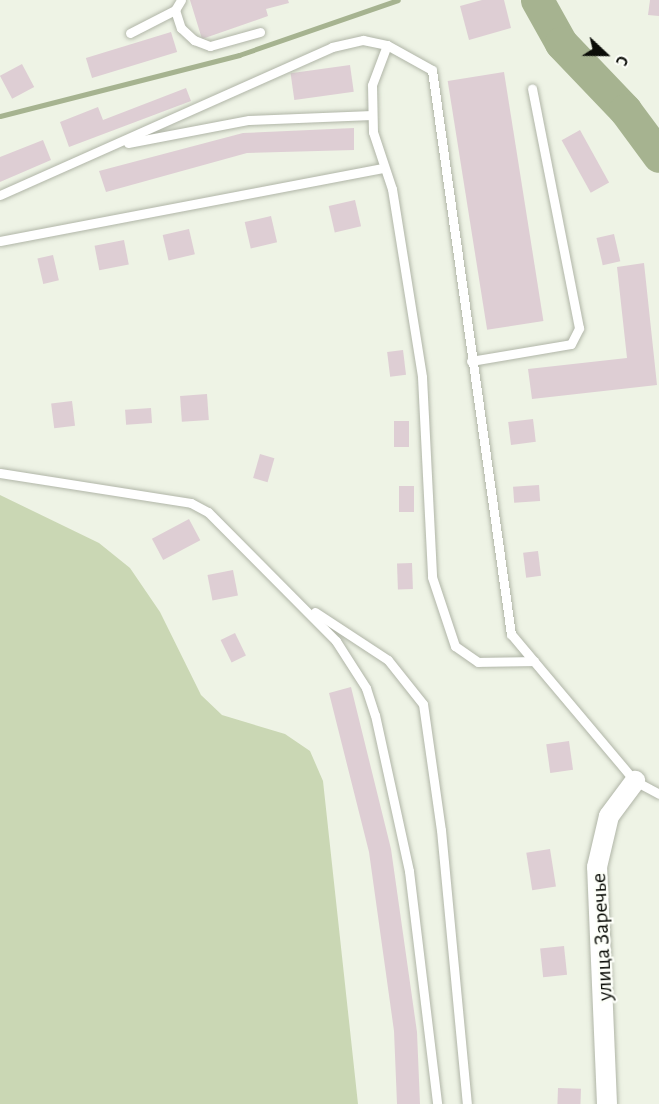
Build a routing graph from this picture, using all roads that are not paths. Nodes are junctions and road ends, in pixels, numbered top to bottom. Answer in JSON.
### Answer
{"nodes":[{"id":1,"x":181,"y":0,"type":"edge"},
{"id":2,"x":175,"y":10,"type":"junction"},
{"id":3,"x":260,"y":32,"type":"dead end"},
{"id":4,"x":130,"y":33,"type":"dead end"},
{"id":5,"x":387,"y":45,"type":"junction"},
{"id":6,"x":532,"y":89,"type":"dead end"},
{"id":7,"x":372,"y":115,"type":"junction"},
{"id":8,"x":111,"y":147,"type":"junction"},
{"id":9,"x":384,"y":168,"type":"junction"},
{"id":10,"x":0,"y":195,"type":"edge"},
{"id":11,"x":0,"y":241,"type":"edge"},
{"id":12,"x":471,"y":361,"type":"junction"},
{"id":13,"x":0,"y":473,"type":"edge"},
{"id":14,"x":303,"y":604,"type":"junction"},
{"id":15,"x":534,"y":661,"type":"junction"},
{"id":16,"x":635,"y":781,"type":"junction"},
{"id":17,"x":658,"y":794,"type":"edge"},
{"id":18,"x":437,"y":1104,"type":"edge"},
{"id":19,"x":467,"y":1104,"type":"edge"},
{"id":20,"x":607,"y":1104,"type":"edge"}],
"edges":[{"from":1,"to":2,"type":"lane"},
{"from":2,"to":3,"type":"lane"},
{"from":2,"to":4,"type":"lane"},
{"from":5,"to":7,"type":"lane"},
{"from":5,"to":8,"type":"lane"},
{"from":5,"to":12,"type":"lane"},
{"from":6,"to":12,"type":"lane"},
{"from":7,"to":8,"type":"lane"},
{"from":7,"to":9,"type":"lane"},
{"from":8,"to":10,"type":"lane"},
{"from":9,"to":11,"type":"lane"},
{"from":9,"to":15,"type":"lane"},
{"from":12,"to":15,"type":"lane"},
{"from":13,"to":14,"type":"lane"},
{"from":14,"to":18,"type":"lane"},
{"from":14,"to":19,"type":"lane"},
{"from":15,"to":16,"type":"lane"},
{"from":16,"to":17,"type":"lane"},
{"from":16,"to":20,"type":"street","name":"улица Заречье"}]}
